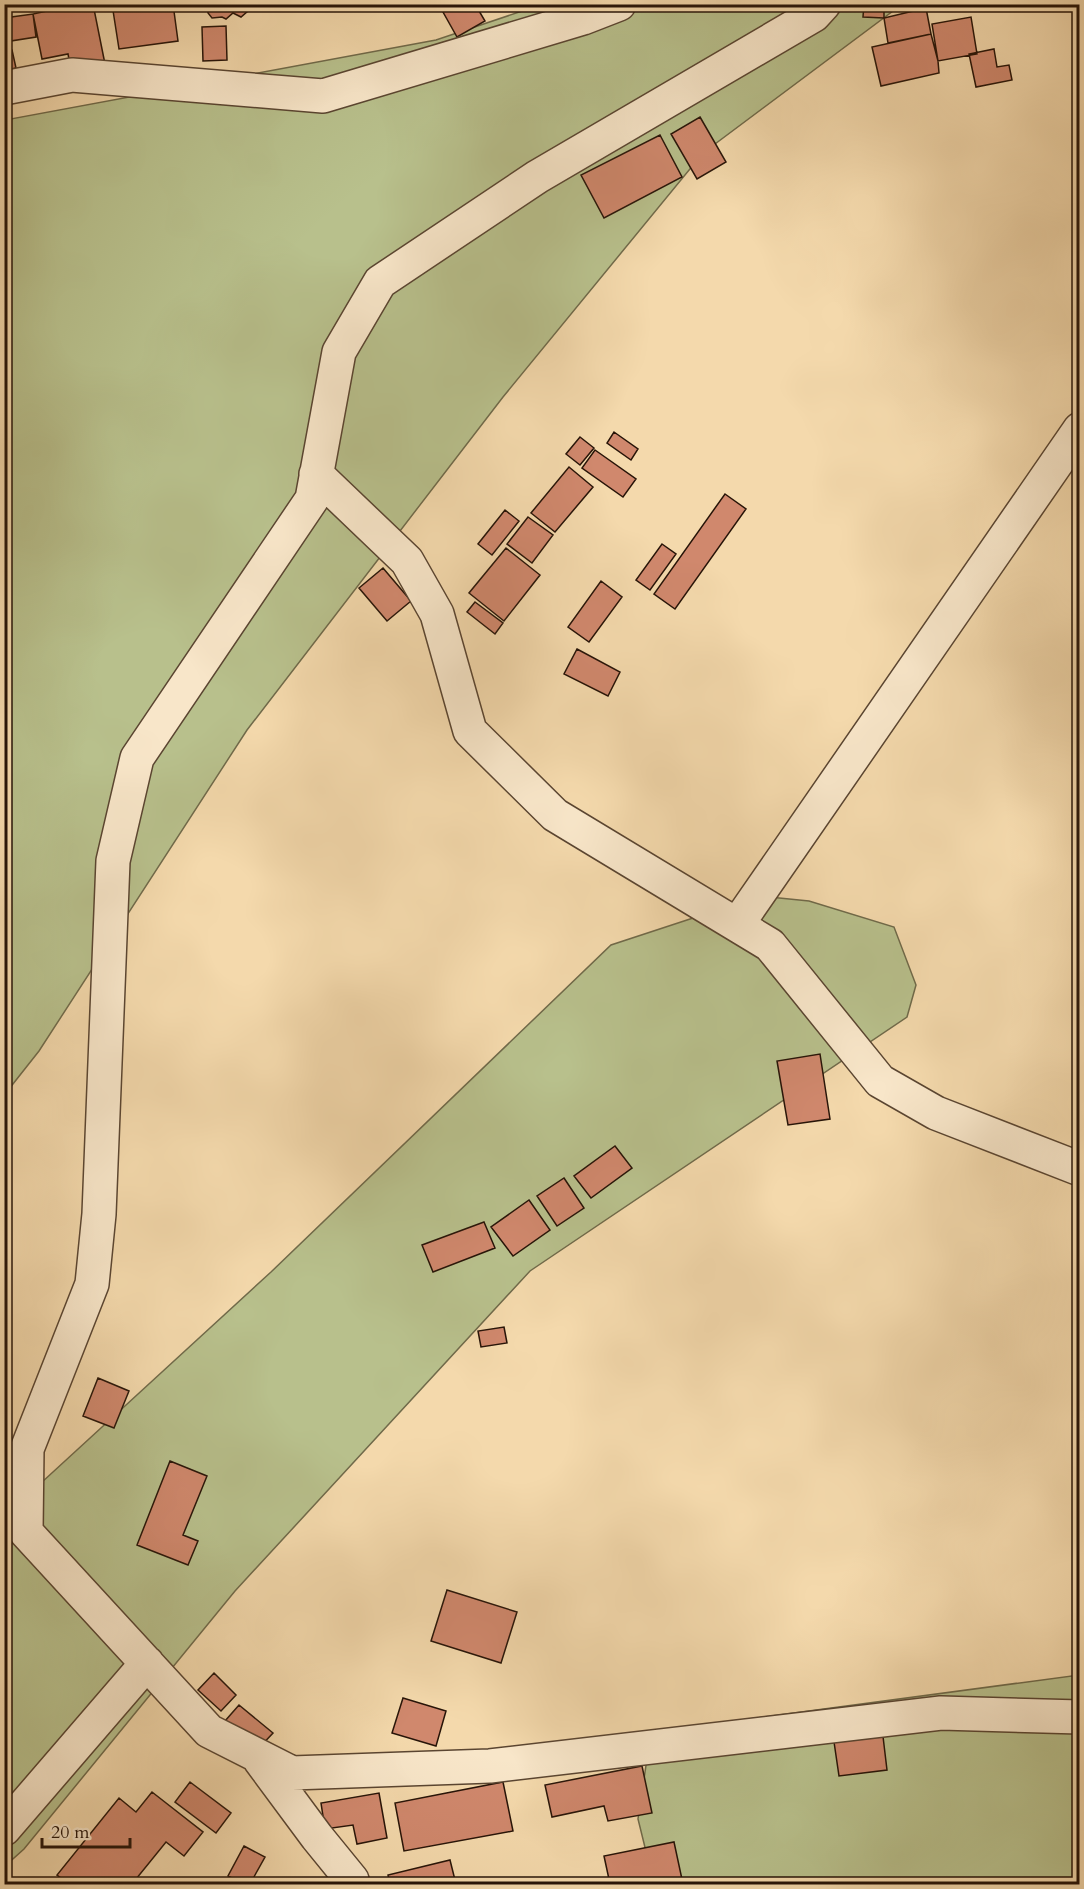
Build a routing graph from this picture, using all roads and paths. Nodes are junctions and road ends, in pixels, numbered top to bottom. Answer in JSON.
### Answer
{"nodes":[{"id":1,"x":619,"y":4,"type":"edge"},
{"id":2,"x":824,"y":4,"type":"edge"},
{"id":3,"x":4,"y":88,"type":"edge"},
{"id":4,"x":1080,"y":429,"type":"edge"},
{"id":5,"x":316,"y":474,"type":"junction"},
{"id":6,"x":737,"y":925,"type":"junction"},
{"id":7,"x":1080,"y":1169,"type":"edge"},
{"id":8,"x":147,"y":1664,"type":"junction"},
{"id":9,"x":1080,"y":1718,"type":"edge"},
{"id":10,"x":256,"y":1754,"type":"junction"},
{"id":11,"x":4,"y":1829,"type":"edge"},
{"id":12,"x":353,"y":1884,"type":"edge"}],
"edges":[{"from":1,"to":3,"type":"street"},
{"from":2,"to":5,"type":"street"},
{"from":4,"to":6,"type":"street"},
{"from":5,"to":6,"type":"street"},
{"from":5,"to":8,"type":"street"},
{"from":6,"to":7,"type":"street"},
{"from":8,"to":10,"type":"street"},
{"from":8,"to":11,"type":"street"},
{"from":9,"to":10,"type":"street"},
{"from":10,"to":12,"type":"street"}]}
